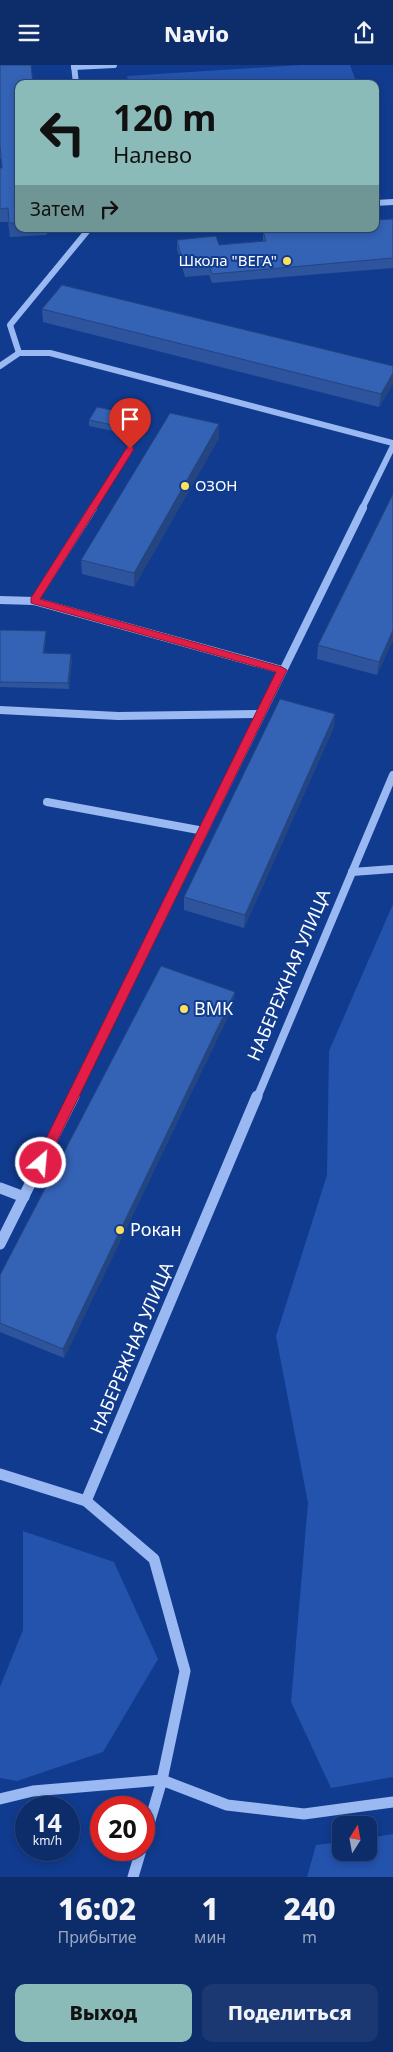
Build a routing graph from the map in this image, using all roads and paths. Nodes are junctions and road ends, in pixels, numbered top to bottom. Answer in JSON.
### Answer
{"nodes":[{"id":1,"x":114,"y":65,"type":"edge"},
{"id":2,"x":74,"y":66,"type":"edge"},
{"id":3,"x":76,"y":80,"type":"edge"},
{"id":4,"x":393,"y":202,"type":"edge"},
{"id":5,"x":379,"y":203,"type":"edge"},
{"id":6,"x":88,"y":232,"type":"edge"},
{"id":7,"x":18,"y":353,"type":"junction"},
{"id":8,"x":0,"y":367,"type":"edge"},
{"id":9,"x":393,"y":443,"type":"edge"},
{"id":10,"x":393,"y":447,"type":"edge"},
{"id":11,"x":130,"y":449,"type":"dead end"},
{"id":12,"x":0,"y":600,"type":"edge"},
{"id":13,"x":34,"y":601,"type":"junction"},
{"id":14,"x":282,"y":670,"type":"junction"},
{"id":15,"x":0,"y":710,"type":"edge"},
{"id":16,"x":261,"y":714,"type":"junction"},
{"id":17,"x":393,"y":775,"type":"edge"},
{"id":18,"x":46,"y":802,"type":"dead end"},
{"id":19,"x":204,"y":831,"type":"junction"},
{"id":20,"x":393,"y":869,"type":"edge"},
{"id":21,"x":352,"y":872,"type":"junction"},
{"id":22,"x":0,"y":1188,"type":"edge"},
{"id":23,"x":24,"y":1197,"type":"junction"},
{"id":24,"x":0,"y":1244,"type":"edge"},
{"id":25,"x":0,"y":1474,"type":"edge"},
{"id":26,"x":86,"y":1501,"type":"junction"},
{"id":27,"x":162,"y":1780,"type":"junction"},
{"id":28,"x":0,"y":1799,"type":"edge"},
{"id":29,"x":393,"y":1802,"type":"edge"},
{"id":30,"x":155,"y":1804,"type":"edge"},
{"id":31,"x":138,"y":1861,"type":"edge"},
{"id":32,"x":133,"y":1877,"type":"edge"}],
"edges":[{"from":1,"to":2,"type":"street"},
{"from":2,"to":3,"type":"street"},
{"from":4,"to":5,"type":"street"},
{"from":6,"to":7,"type":"street"},
{"from":7,"to":8,"type":"street"},
{"from":7,"to":9,"type":"street"},
{"from":10,"to":14,"type":"street"},
{"from":11,"to":13,"type":"street"},
{"from":12,"to":13,"type":"street"},
{"from":13,"to":14,"type":"street"},
{"from":14,"to":16,"type":"street"},
{"from":15,"to":16,"type":"street"},
{"from":16,"to":19,"type":"street"},
{"from":17,"to":21,"type":"street","name":"НАБЕРЕЖНАЯ УЛИЦА"},
{"from":18,"to":19,"type":"street"},
{"from":19,"to":23,"type":"street"},
{"from":20,"to":21,"type":"street"},
{"from":21,"to":26,"type":"street","name":"НАБЕРЕЖНАЯ УЛИЦА"},
{"from":22,"to":23,"type":"street"},
{"from":23,"to":24,"type":"street"},
{"from":25,"to":26,"type":"street"},
{"from":26,"to":27,"type":"street"},
{"from":27,"to":28,"type":"street"},
{"from":27,"to":29,"type":"street"},
{"from":27,"to":30,"type":"street"},
{"from":31,"to":32,"type":"street"}]}
